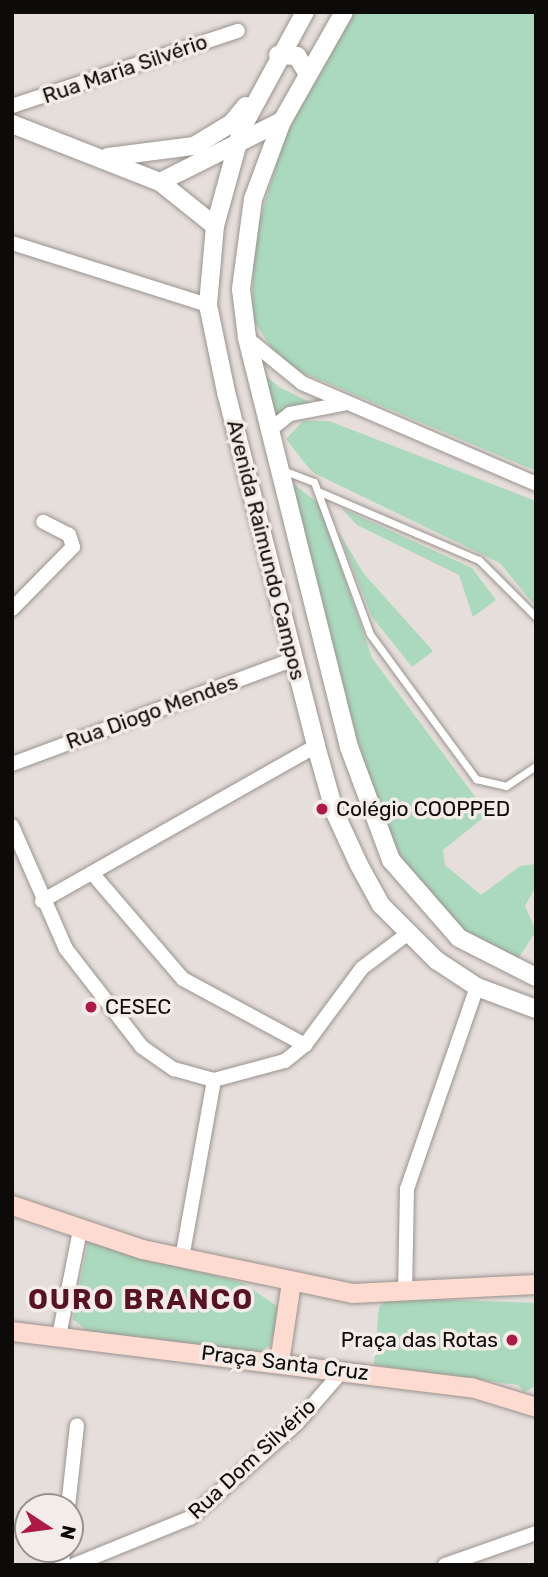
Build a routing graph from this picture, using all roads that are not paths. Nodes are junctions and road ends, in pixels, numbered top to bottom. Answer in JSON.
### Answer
{"nodes":[{"id":1,"x":305,"y":12,"type":"edge"},
{"id":2,"x":344,"y":12,"type":"edge"},
{"id":3,"x":238,"y":31,"type":"dead end"},
{"id":4,"x":278,"y":55,"type":"junction"},
{"id":5,"x":308,"y":74,"type":"junction"},
{"id":6,"x":258,"y":91,"type":"junction"},
{"id":7,"x":12,"y":106,"type":"edge"},
{"id":8,"x":282,"y":121,"type":"junction"},
{"id":9,"x":12,"y":124,"type":"edge"},
{"id":10,"x":234,"y":150,"type":"junction"},
{"id":11,"x":101,"y":157,"type":"junction"},
{"id":12,"x":160,"y":182,"type":"junction"},
{"id":13,"x":215,"y":226,"type":"junction"},
{"id":14,"x":12,"y":243,"type":"edge"},
{"id":15,"x":208,"y":305,"type":"junction"},
{"id":16,"x":247,"y":338,"type":"junction"},
{"id":17,"x":348,"y":404,"type":"junction"},
{"id":18,"x":270,"y":431,"type":"junction"},
{"id":19,"x":239,"y":440,"type":"junction"},
{"id":20,"x":279,"y":468,"type":"junction"},
{"id":21,"x":536,"y":484,"type":"edge"},
{"id":22,"x":320,"y":492,"type":"junction"},
{"id":23,"x":43,"y":522,"type":"dead end"},
{"id":24,"x":12,"y":609,"type":"edge"},
{"id":25,"x":536,"y":618,"type":"edge"},
{"id":26,"x":292,"y":660,"type":"junction"},
{"id":27,"x":316,"y":746,"type":"junction"},
{"id":28,"x":12,"y":764,"type":"edge"},
{"id":29,"x":536,"y":766,"type":"edge"},
{"id":30,"x":12,"y":826,"type":"edge"},
{"id":31,"x":92,"y":873,"type":"junction"},
{"id":32,"x":42,"y":901,"type":"junction"},
{"id":33,"x":406,"y":935,"type":"junction"},
{"id":34,"x":515,"y":969,"type":"junction"},
{"id":35,"x":536,"y":977,"type":"edge"},
{"id":36,"x":477,"y":988,"type":"junction"},
{"id":37,"x":500,"y":996,"type":"junction"},
{"id":38,"x":536,"y":1009,"type":"edge"},
{"id":39,"x":304,"y":1045,"type":"junction"},
{"id":40,"x":214,"y":1080,"type":"junction"},
{"id":41,"x":12,"y":1205,"type":"edge"},
{"id":42,"x":80,"y":1230,"type":"junction"},
{"id":43,"x":182,"y":1258,"type":"junction"},
{"id":44,"x":290,"y":1282,"type":"junction"},
{"id":45,"x":532,"y":1288,"type":"edge"},
{"id":46,"x":405,"y":1293,"type":"junction"},
{"id":47,"x":12,"y":1331,"type":"edge"},
{"id":48,"x":59,"y":1336,"type":"junction"},
{"id":49,"x":279,"y":1362,"type":"junction"},
{"id":50,"x":343,"y":1370,"type":"junction"},
{"id":51,"x":536,"y":1389,"type":"edge"},
{"id":52,"x":511,"y":1394,"type":"junction"},
{"id":53,"x":536,"y":1407,"type":"edge"},
{"id":54,"x":77,"y":1424,"type":"dead end"},
{"id":55,"x":70,"y":1493,"type":"edge"},
{"id":56,"x":536,"y":1533,"type":"edge"},
{"id":57,"x":104,"y":1561,"type":"edge"},
{"id":58,"x":74,"y":1565,"type":"edge"},
{"id":59,"x":445,"y":1565,"type":"edge"}],
"edges":[{"from":1,"to":4,"type":"street","name":"Avenida Raimundo Campos"},
{"from":2,"to":5,"type":"street","name":"Avenida Raimundo Campos"},
{"from":3,"to":7,"type":"street","name":"Rua Maria Silvério"},
{"from":4,"to":5,"type":"street"},
{"from":4,"to":6,"type":"street","name":"Avenida Raimundo Campos"},
{"from":5,"to":8,"type":"street","name":"Avenida Raimundo Campos"},
{"from":6,"to":10,"type":"street","name":"Avenida Raimundo Campos"},
{"from":6,"to":11,"type":"street"},
{"from":8,"to":10,"type":"street"},
{"from":8,"to":16,"type":"street","name":"Avenida Raimundo Campos"},
{"from":9,"to":11,"type":"street"},
{"from":10,"to":12,"type":"street"},
{"from":10,"to":13,"type":"street","name":"Avenida Raimundo Campos"},
{"from":11,"to":12,"type":"street"},
{"from":12,"to":13,"type":"street"},
{"from":13,"to":15,"type":"street","name":"Avenida Raimundo Campos"},
{"from":14,"to":15,"type":"street"},
{"from":15,"to":19,"type":"street","name":"Avenida Raimundo Campos"},
{"from":16,"to":17,"type":"street"},
{"from":16,"to":18,"type":"street","name":"Avenida Raimundo Campos"},
{"from":17,"to":18,"type":"street"},
{"from":17,"to":21,"type":"street"},
{"from":18,"to":19,"type":"street"},
{"from":18,"to":20,"type":"street","name":"Avenida Raimundo Campos"},
{"from":19,"to":26,"type":"street","name":"Avenida Raimundo Campos"},
{"from":20,"to":22,"type":"lane"},
{"from":20,"to":34,"type":"street","name":"Avenida Raimundo Campos"},
{"from":22,"to":25,"type":"lane"},
{"from":22,"to":29,"type":"lane"},
{"from":23,"to":24,"type":"street"},
{"from":26,"to":27,"type":"street","name":"Avenida Raimundo Campos"},
{"from":26,"to":28,"type":"street","name":"Rua Diogo Mendes"},
{"from":27,"to":31,"type":"street"},
{"from":27,"to":33,"type":"street","name":"Avenida Raimundo Campos"},
{"from":30,"to":32,"type":"street"},
{"from":31,"to":32,"type":"street"},
{"from":31,"to":39,"type":"street"},
{"from":32,"to":40,"type":"street"},
{"from":33,"to":36,"type":"street","name":"Avenida Raimundo Campos"},
{"from":33,"to":39,"type":"street"},
{"from":34,"to":35,"type":"street","name":"Avenida Raimundo Campos"},
{"from":34,"to":37,"type":"street"},
{"from":36,"to":37,"type":"street","name":"Avenida Raimundo Campos"},
{"from":36,"to":46,"type":"street"},
{"from":37,"to":38,"type":"street","name":"Avenida Raimundo Campos"},
{"from":39,"to":40,"type":"street"},
{"from":40,"to":43,"type":"street"},
{"from":41,"to":42,"type":"main road"},
{"from":42,"to":43,"type":"main road"},
{"from":42,"to":48,"type":"street"},
{"from":43,"to":44,"type":"main road"},
{"from":44,"to":46,"type":"main road"},
{"from":44,"to":49,"type":"main road"},
{"from":45,"to":46,"type":"main road"},
{"from":47,"to":48,"type":"main road","name":"Praça Santa Cruz"},
{"from":48,"to":49,"type":"main road","name":"Praça Santa Cruz"},
{"from":49,"to":50,"type":"main road","name":"Praça Santa Cruz"},
{"from":50,"to":52,"type":"main road","name":"Praça Santa Cruz"},
{"from":50,"to":57,"type":"street","name":"Rua Dom Silvério"},
{"from":51,"to":52,"type":"main road","name":"Praça Santa Cruz"},
{"from":52,"to":53,"type":"main road","name":"Praça Santa Cruz"},
{"from":54,"to":55,"type":"street"},
{"from":56,"to":59,"type":"street"},
{"from":57,"to":58,"type":"street","name":"Rua Dom Silvério"}]}
